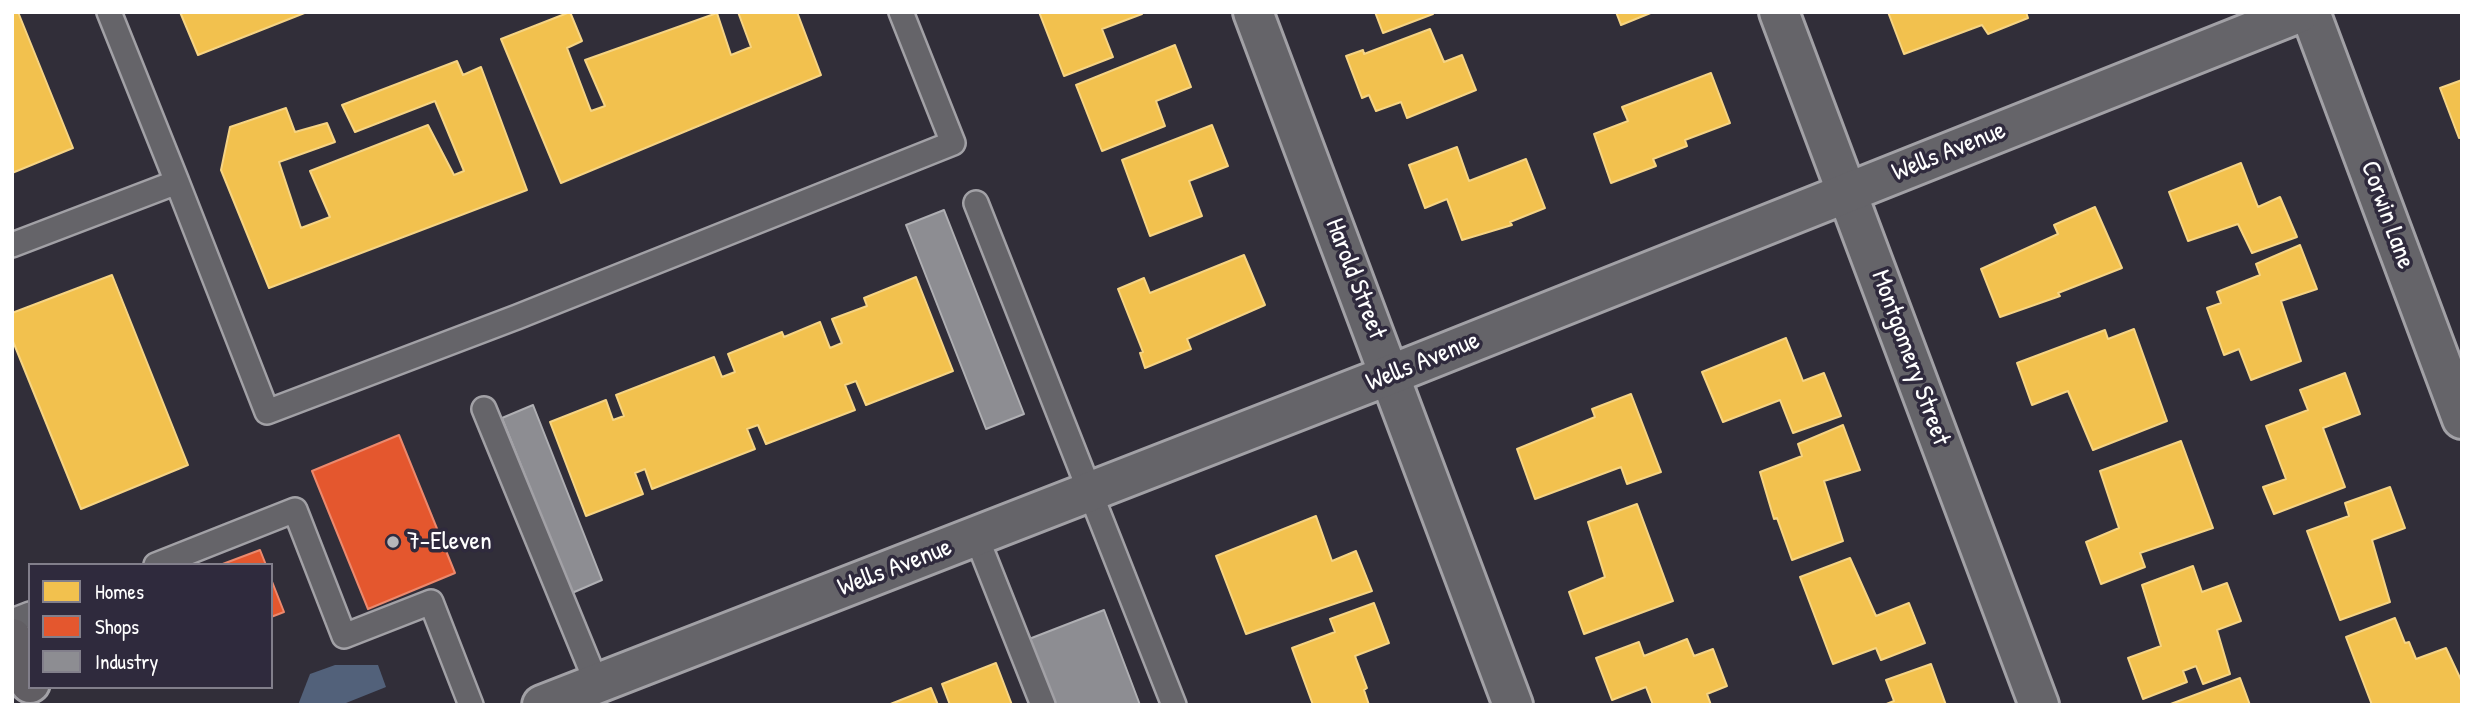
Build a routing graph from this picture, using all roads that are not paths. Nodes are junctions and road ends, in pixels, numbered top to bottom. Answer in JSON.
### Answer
{"nodes":[{"id":1,"x":109,"y":12,"type":"edge"},
{"id":2,"x":901,"y":12,"type":"edge"},
{"id":3,"x":1253,"y":12,"type":"edge"},
{"id":4,"x":1779,"y":12,"type":"edge"},
{"id":5,"x":2301,"y":12,"type":"edge"},
{"id":6,"x":2311,"y":12,"type":"edge"},
{"id":7,"x":177,"y":182,"type":"junction"},
{"id":8,"x":1847,"y":192,"type":"junction"},
{"id":9,"x":976,"y":203,"type":"dead end"},
{"id":10,"x":12,"y":244,"type":"edge"},
{"id":11,"x":1392,"y":374,"type":"junction"},
{"id":12,"x":484,"y":409,"type":"dead end"},
{"id":13,"x":2462,"y":419,"type":"edge"},
{"id":14,"x":1092,"y":491,"type":"junction"},
{"id":15,"x":976,"y":536,"type":"junction"},
{"id":16,"x":161,"y":563,"type":"edge"},
{"id":17,"x":12,"y":638,"type":"edge"},
{"id":18,"x":28,"y":678,"type":"edge"},
{"id":19,"x":597,"y":684,"type":"junction"},
{"id":20,"x":471,"y":705,"type":"edge"},
{"id":21,"x":542,"y":705,"type":"edge"},
{"id":22,"x":1043,"y":705,"type":"edge"},
{"id":23,"x":1174,"y":705,"type":"edge"},
{"id":24,"x":1513,"y":705,"type":"edge"},
{"id":25,"x":2039,"y":705,"type":"edge"}],
"edges":[{"from":1,"to":7,"type":"lane"},
{"from":2,"to":7,"type":"lane"},
{"from":3,"to":11,"type":"street","name":"Harold Street"},
{"from":4,"to":8,"type":"street","name":"Montgomery Street"},
{"from":5,"to":8,"type":"street","name":"Wells Avenue"},
{"from":6,"to":13,"type":"street","name":"Corwin Lane"},
{"from":7,"to":10,"type":"lane"},
{"from":8,"to":11,"type":"street","name":"Wells Avenue"},
{"from":8,"to":25,"type":"street","name":"Montgomery Street"},
{"from":9,"to":14,"type":"lane"},
{"from":11,"to":14,"type":"street","name":"Wells Avenue"},
{"from":11,"to":24,"type":"street","name":"Harold Street"},
{"from":12,"to":19,"type":"lane"},
{"from":14,"to":15,"type":"street","name":"Wells Avenue"},
{"from":14,"to":23,"type":"lane"},
{"from":15,"to":19,"type":"street","name":"Wells Avenue"},
{"from":15,"to":22,"type":"lane"},
{"from":16,"to":20,"type":"lane"},
{"from":17,"to":18,"type":"main road"},
{"from":19,"to":21,"type":"street","name":"Wells Avenue"}]}
